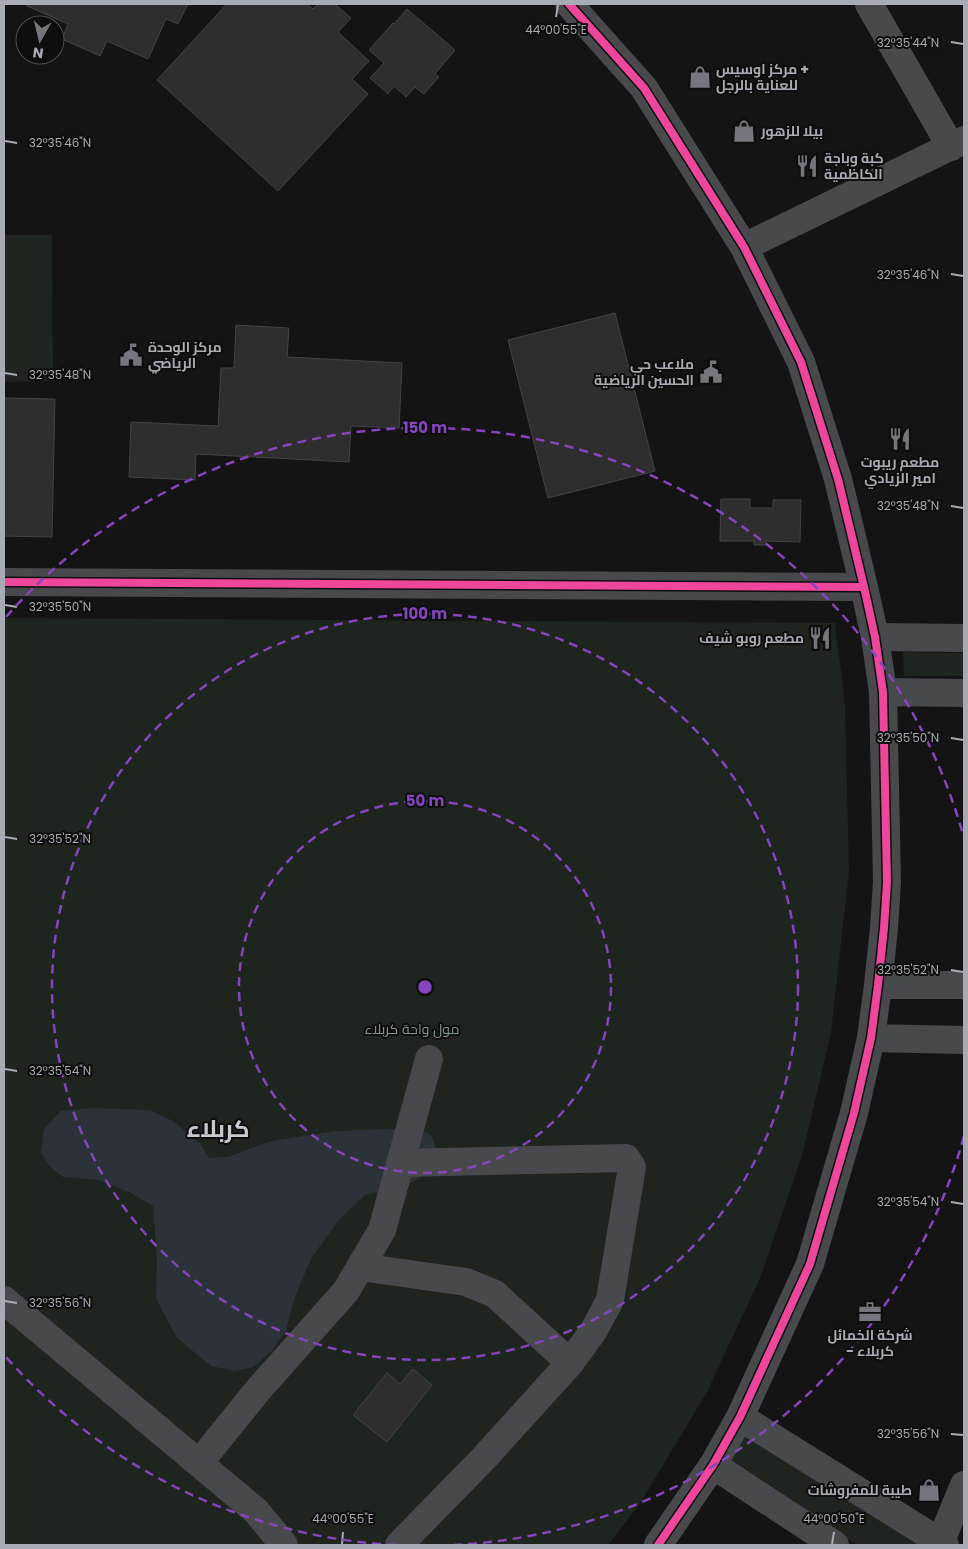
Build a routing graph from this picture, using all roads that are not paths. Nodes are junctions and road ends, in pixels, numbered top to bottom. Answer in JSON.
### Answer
{"nodes":[{"id":1,"x":568,"y":4,"type":"edge"},
{"id":2,"x":869,"y":4,"type":"edge"},
{"id":3,"x":958,"y":144,"type":"edge"},
{"id":4,"x":744,"y":247,"type":"junction"},
{"id":5,"x":4,"y":582,"type":"edge"},
{"id":6,"x":864,"y":587,"type":"junction"},
{"id":7,"x":875,"y":638,"type":"junction"},
{"id":8,"x":964,"y":638,"type":"edge"},
{"id":9,"x":883,"y":692,"type":"junction"},
{"id":10,"x":964,"y":692,"type":"edge"},
{"id":11,"x":878,"y":985,"type":"junction"},
{"id":12,"x":964,"y":986,"type":"edge"},
{"id":13,"x":870,"y":1038,"type":"junction"},
{"id":14,"x":964,"y":1040,"type":"edge"},
{"id":15,"x":429,"y":1059,"type":"dead end"},
{"id":16,"x":400,"y":1163,"type":"junction"},
{"id":17,"x":360,"y":1266,"type":"junction"},
{"id":18,"x":4,"y":1300,"type":"edge"},
{"id":19,"x":570,"y":1363,"type":"junction"},
{"id":20,"x":740,"y":1418,"type":"junction"},
{"id":21,"x":199,"y":1463,"type":"junction"},
{"id":22,"x":713,"y":1465,"type":"junction"},
{"id":23,"x":964,"y":1485,"type":"edge"},
{"id":24,"x":942,"y":1544,"type":"edge"},
{"id":25,"x":284,"y":1545,"type":"edge"},
{"id":26,"x":399,"y":1545,"type":"edge"},
{"id":27,"x":658,"y":1545,"type":"edge"},
{"id":28,"x":835,"y":1545,"type":"edge"}],
"edges":[{"from":1,"to":4,"type":"street"},
{"from":2,"to":3,"type":"street"},
{"from":3,"to":4,"type":"street"},
{"from":4,"to":6,"type":"street"},
{"from":5,"to":6,"type":"street"},
{"from":6,"to":7,"type":"street"},
{"from":7,"to":8,"type":"street"},
{"from":7,"to":9,"type":"street"},
{"from":9,"to":10,"type":"street"},
{"from":9,"to":11,"type":"street"},
{"from":11,"to":12,"type":"street"},
{"from":11,"to":13,"type":"street"},
{"from":13,"to":14,"type":"street"},
{"from":13,"to":20,"type":"street"},
{"from":15,"to":16,"type":"street"},
{"from":16,"to":17,"type":"street"},
{"from":16,"to":19,"type":"street"},
{"from":17,"to":19,"type":"street"},
{"from":17,"to":21,"type":"street"},
{"from":18,"to":21,"type":"street"},
{"from":19,"to":26,"type":"street"},
{"from":20,"to":22,"type":"street"},
{"from":20,"to":24,"type":"street"},
{"from":21,"to":25,"type":"street"},
{"from":22,"to":27,"type":"street"},
{"from":22,"to":28,"type":"street"},
{"from":23,"to":24,"type":"street"}]}
